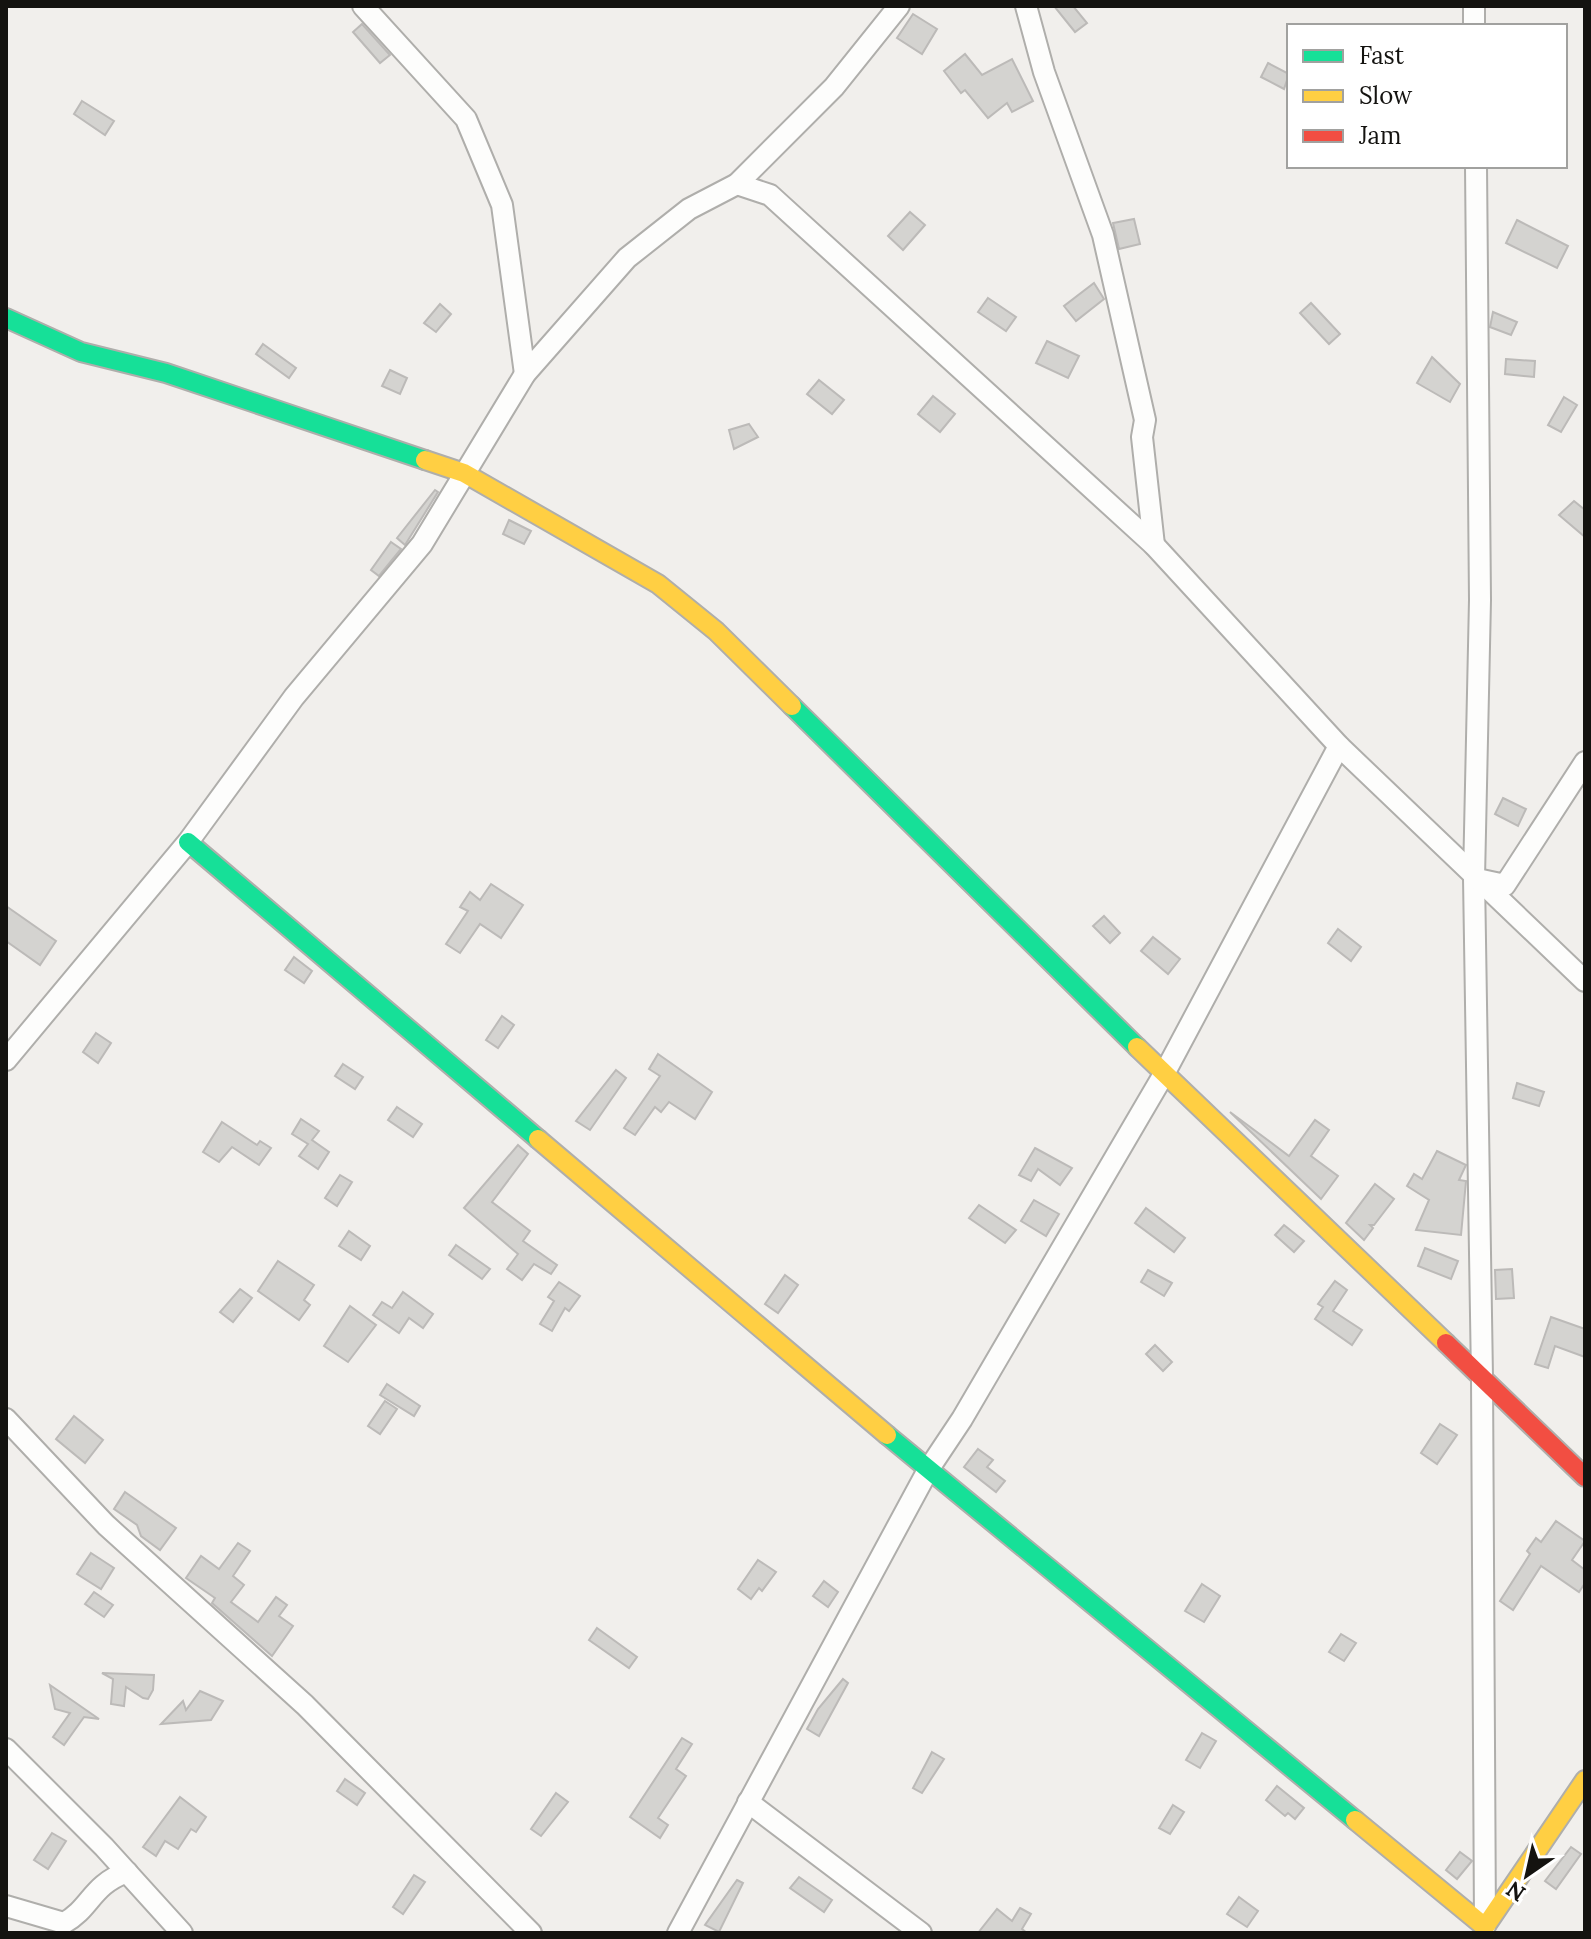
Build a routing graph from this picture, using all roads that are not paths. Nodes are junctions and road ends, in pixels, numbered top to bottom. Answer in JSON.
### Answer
{"nodes":[{"id":1,"x":363,"y":6,"type":"edge"},
{"id":2,"x":899,"y":6,"type":"edge"},
{"id":3,"x":1026,"y":6,"type":"edge"},
{"id":4,"x":1476,"y":168,"type":"edge"},
{"id":5,"x":737,"y":184,"type":"junction"},
{"id":6,"x":6,"y":318,"type":"edge"},
{"id":7,"x":525,"y":374,"type":"junction"},
{"id":8,"x":464,"y":473,"type":"junction"},
{"id":9,"x":1154,"y":545,"type":"junction"},
{"id":10,"x":1339,"y":746,"type":"junction"},
{"id":11,"x":1585,"y":762,"type":"edge"},
{"id":12,"x":188,"y":842,"type":"junction"},
{"id":13,"x":1474,"y":878,"type":"junction"},
{"id":14,"x":1585,"y":981,"type":"edge"},
{"id":15,"x":6,"y":1060,"type":"edge"},
{"id":16,"x":1164,"y":1074,"type":"junction"},
{"id":17,"x":1482,"y":1377,"type":"junction"},
{"id":18,"x":6,"y":1419,"type":"edge"},
{"id":19,"x":1582,"y":1467,"type":"edge"},
{"id":20,"x":928,"y":1470,"type":"junction"},
{"id":21,"x":6,"y":1749,"type":"edge"},
{"id":22,"x":1585,"y":1780,"type":"edge"},
{"id":23,"x":748,"y":1802,"type":"junction"},
{"id":24,"x":127,"y":1872,"type":"junction"},
{"id":25,"x":6,"y":1906,"type":"edge"},
{"id":26,"x":1486,"y":1930,"type":"edge"},
{"id":27,"x":182,"y":1933,"type":"edge"},
{"id":28,"x":531,"y":1933,"type":"edge"},
{"id":29,"x":678,"y":1933,"type":"edge"},
{"id":30,"x":921,"y":1933,"type":"edge"}],
"edges":[{"from":1,"to":7,"type":"street"},
{"from":2,"to":5,"type":"street"},
{"from":3,"to":9,"type":"street"},
{"from":4,"to":13,"type":"street"},
{"from":5,"to":7,"type":"street"},
{"from":5,"to":9,"type":"street"},
{"from":6,"to":8,"type":"street"},
{"from":7,"to":8,"type":"street"},
{"from":8,"to":12,"type":"street"},
{"from":8,"to":16,"type":"street"},
{"from":9,"to":10,"type":"street"},
{"from":10,"to":13,"type":"street"},
{"from":10,"to":16,"type":"street"},
{"from":11,"to":13,"type":"street"},
{"from":12,"to":15,"type":"street"},
{"from":12,"to":20,"type":"street"},
{"from":13,"to":14,"type":"street"},
{"from":13,"to":17,"type":"street"},
{"from":16,"to":17,"type":"street"},
{"from":16,"to":20,"type":"street"},
{"from":17,"to":19,"type":"street"},
{"from":17,"to":26,"type":"street"},
{"from":18,"to":28,"type":"street"},
{"from":20,"to":23,"type":"street"},
{"from":20,"to":26,"type":"street"},
{"from":21,"to":24,"type":"street"},
{"from":22,"to":26,"type":"street"},
{"from":23,"to":29,"type":"street"},
{"from":23,"to":30,"type":"street"},
{"from":24,"to":25,"type":"street"},
{"from":24,"to":27,"type":"street"}]}
